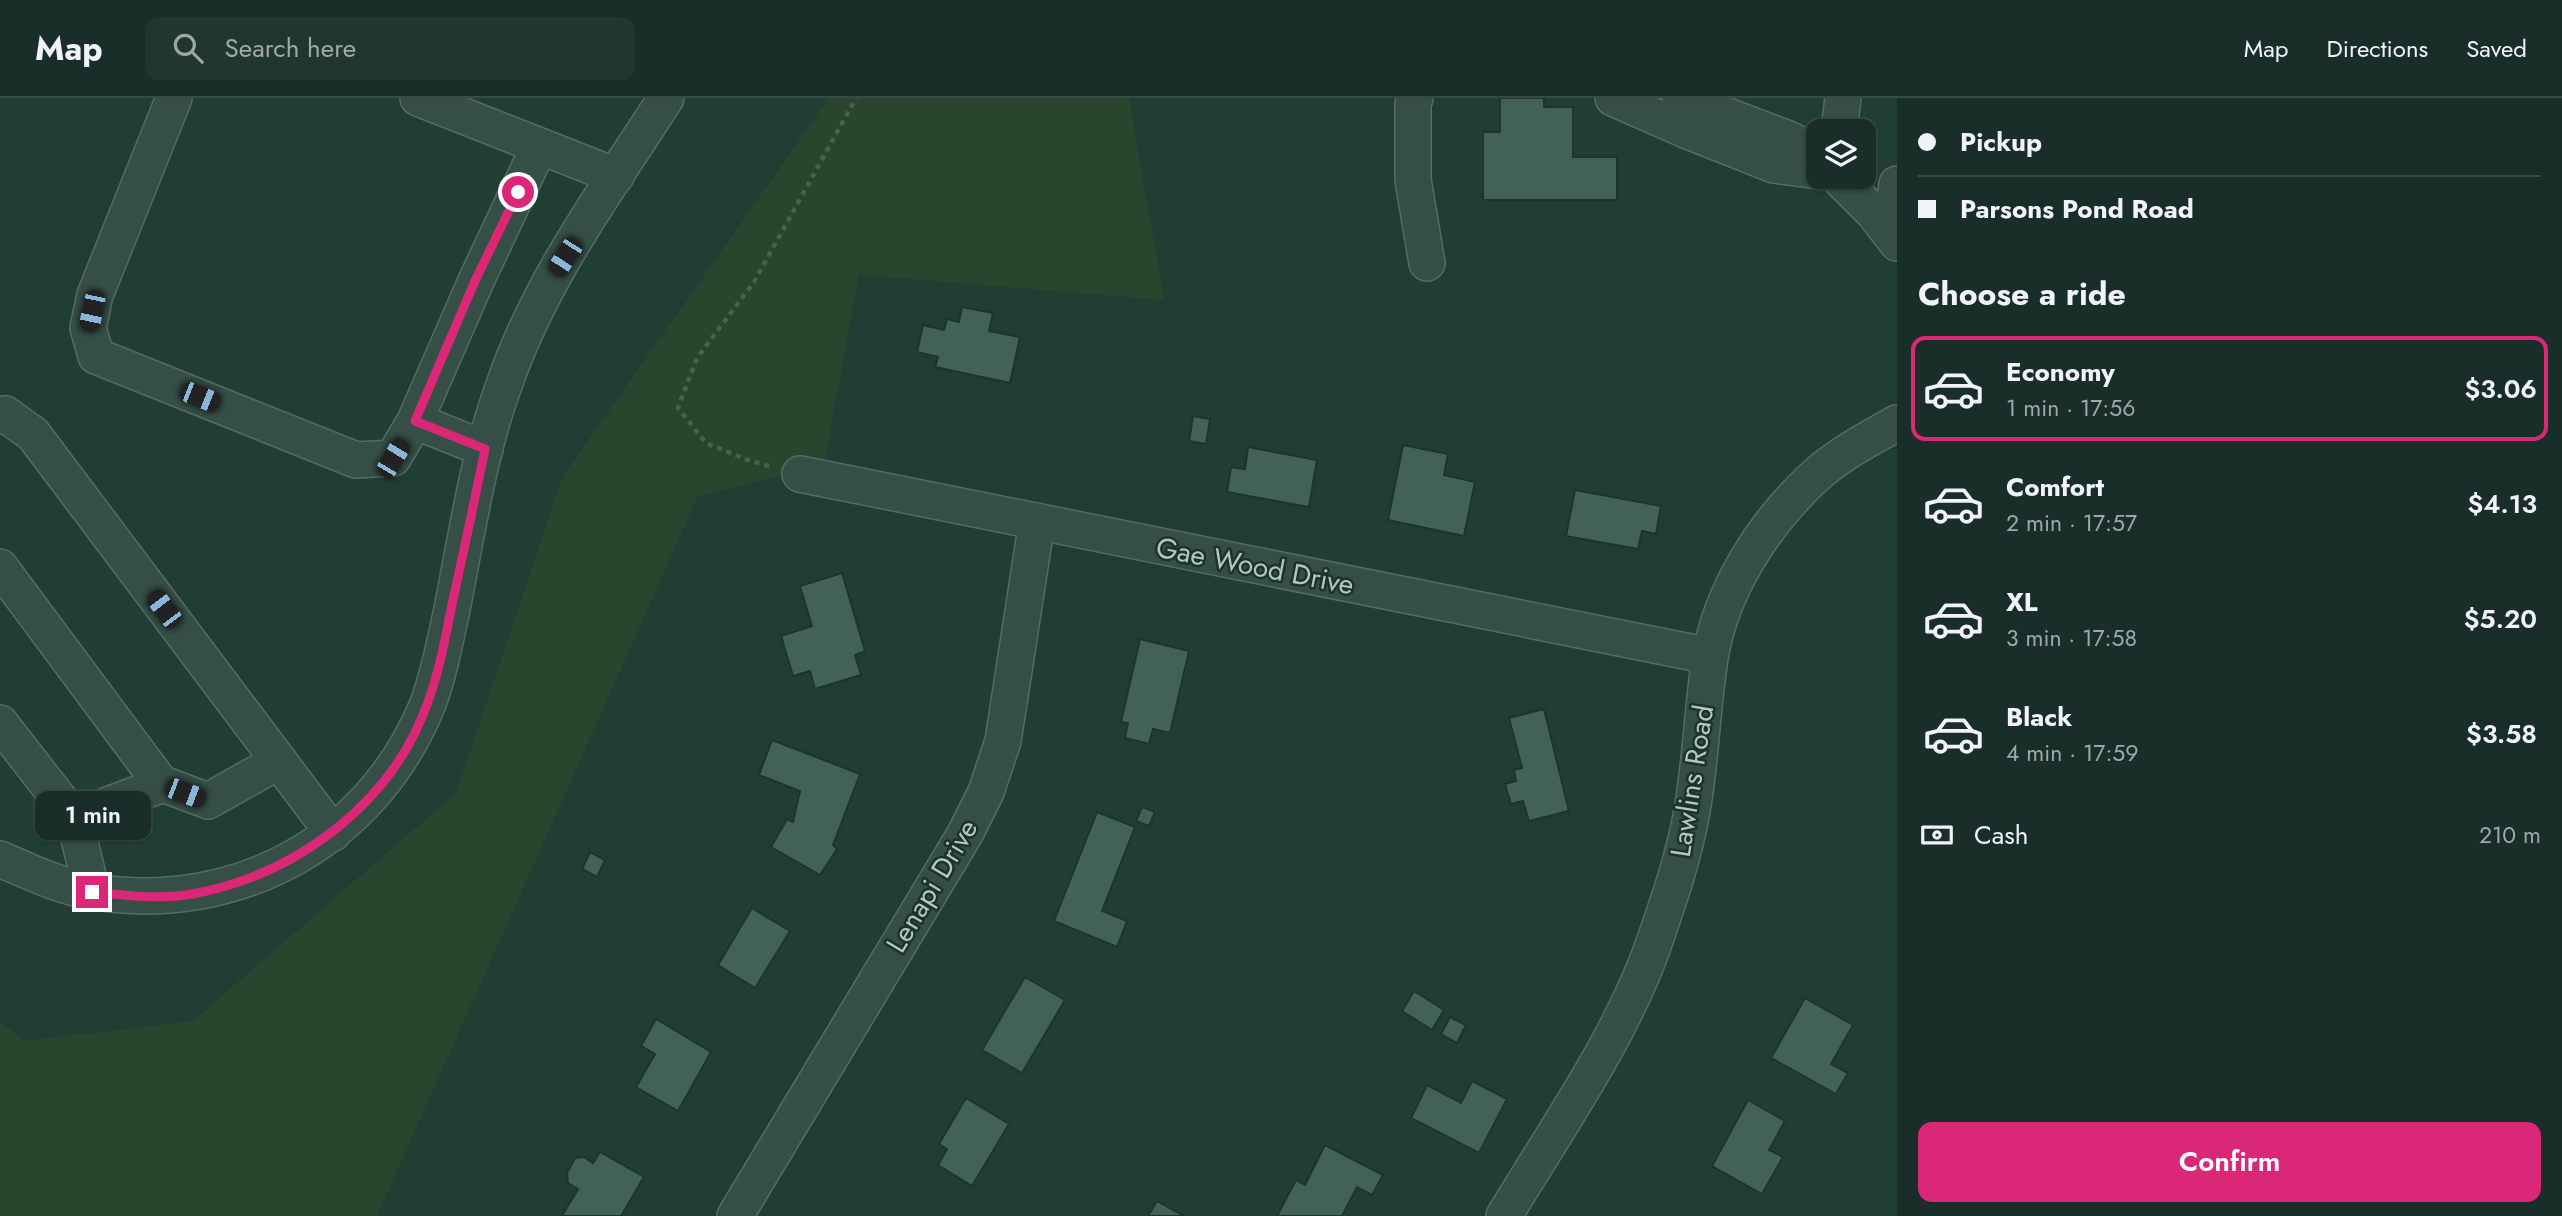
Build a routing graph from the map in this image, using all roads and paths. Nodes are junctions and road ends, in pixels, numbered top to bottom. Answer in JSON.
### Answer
{"nodes":[{"id":1,"x":174,"y":98,"type":"edge"},
{"id":2,"x":418,"y":98,"type":"edge"},
{"id":3,"x":666,"y":98,"type":"edge"},
{"id":4,"x":856,"y":98,"type":"edge"},
{"id":5,"x":1415,"y":98,"type":"edge"},
{"id":6,"x":1613,"y":98,"type":"edge"},
{"id":7,"x":1680,"y":98,"type":"edge"},
{"id":8,"x":1843,"y":98,"type":"edge"},
{"id":9,"x":1840,"y":119,"type":"edge"},
{"id":10,"x":539,"y":147,"type":"junction"},
{"id":11,"x":1806,"y":147,"type":"edge"},
{"id":12,"x":1806,"y":169,"type":"edge"},
{"id":13,"x":616,"y":176,"type":"junction"},
{"id":14,"x":1897,"y":184,"type":"edge"},
{"id":15,"x":1849,"y":189,"type":"edge"},
{"id":16,"x":1894,"y":238,"type":"edge"},
{"id":17,"x":1427,"y":263,"type":"dead end"},
{"id":18,"x":0,"y":416,"type":"edge"},
{"id":19,"x":415,"y":421,"type":"junction"},
{"id":20,"x":1897,"y":423,"type":"edge"},
{"id":21,"x":485,"y":449,"type":"junction"},
{"id":22,"x":800,"y":474,"type":"joint"},
{"id":23,"x":1037,"y":522,"type":"junction"},
{"id":24,"x":0,"y":567,"type":"edge"},
{"id":25,"x":1710,"y":656,"type":"junction"},
{"id":26,"x":0,"y":723,"type":"edge"},
{"id":27,"x":279,"y":761,"type":"junction"},
{"id":28,"x":162,"y":785,"type":"junction"},
{"id":29,"x":74,"y":818,"type":"junction"},
{"id":30,"x":333,"y":833,"type":"junction"},
{"id":31,"x":0,"y":859,"type":"edge"},
{"id":32,"x":92,"y":892,"type":"junction"},
{"id":33,"x":735,"y":1216,"type":"edge"},
{"id":34,"x":1504,"y":1216,"type":"edge"}],
"edges":[{"from":1,"to":19,"type":"street"},
{"from":2,"to":10,"type":"street"},
{"from":3,"to":13,"type":"street"},
{"from":4,"to":22,"type":"path"},
{"from":5,"to":17,"type":"street"},
{"from":6,"to":12,"type":"street"},
{"from":7,"to":11,"type":"street"},
{"from":8,"to":9,"type":"street"},
{"from":10,"to":13,"type":"street"},
{"from":10,"to":19,"type":"street"},
{"from":13,"to":21,"type":"street"},
{"from":14,"to":16,"type":"street"},
{"from":15,"to":16,"type":"street"},
{"from":18,"to":27,"type":"street"},
{"from":19,"to":21,"type":"street"},
{"from":20,"to":25,"type":"street","name":"Lawlins Road"},
{"from":21,"to":30,"type":"street"},
{"from":22,"to":23,"type":"street","name":"Gae Wood Drive"},
{"from":23,"to":25,"type":"street","name":"Gae Wood Drive"},
{"from":23,"to":33,"type":"street","name":"Lenapi Drive"},
{"from":24,"to":28,"type":"street"},
{"from":25,"to":34,"type":"street","name":"Lawlins Road"},
{"from":26,"to":29,"type":"street"},
{"from":27,"to":28,"type":"street"},
{"from":27,"to":30,"type":"street"},
{"from":28,"to":29,"type":"street"},
{"from":29,"to":32,"type":"street"},
{"from":30,"to":32,"type":"street"},
{"from":31,"to":32,"type":"street"}]}
